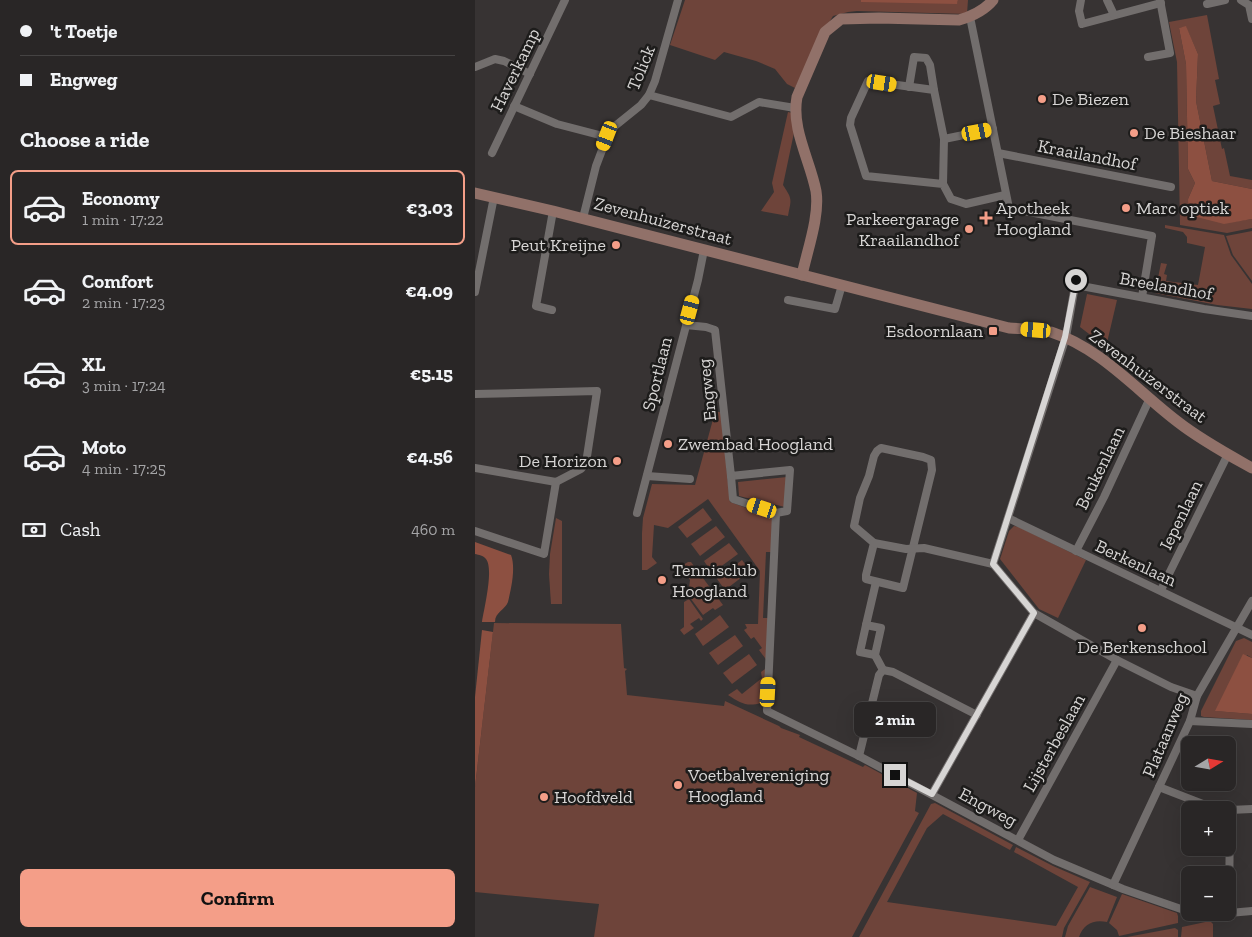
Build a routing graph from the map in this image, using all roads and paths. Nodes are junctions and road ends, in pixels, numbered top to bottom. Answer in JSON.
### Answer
{"nodes":[{"id":1,"x":565,"y":0,"type":"edge"},
{"id":2,"x":678,"y":0,"type":"edge"},
{"id":3,"x":993,"y":0,"type":"edge"},
{"id":4,"x":1081,"y":0,"type":"edge"},
{"id":5,"x":1107,"y":0,"type":"edge"},
{"id":6,"x":1225,"y":0,"type":"edge"},
{"id":7,"x":1241,"y":0,"type":"edge"},
{"id":8,"x":1161,"y":2,"type":"edge"},
{"id":9,"x":1207,"y":4,"type":"dead end"},
{"id":10,"x":1114,"y":15,"type":"junction"},
{"id":11,"x":971,"y":17,"type":"junction"},
{"id":12,"x":1252,"y":19,"type":"edge"},
{"id":13,"x":1148,"y":57,"type":"dead end"},
{"id":14,"x":475,"y":67,"type":"edge"},
{"id":15,"x":530,"y":74,"type":"junction"},
{"id":16,"x":909,"y":87,"type":"junction"},
{"id":17,"x":933,"y":90,"type":"junction"},
{"id":18,"x":649,"y":95,"type":"junction"},
{"id":19,"x":514,"y":106,"type":"junction"},
{"id":20,"x":795,"y":108,"type":"junction"},
{"id":21,"x":993,"y":129,"type":"junction"},
{"id":22,"x":607,"y":136,"type":"junction"},
{"id":23,"x":944,"y":139,"type":"junction"},
{"id":24,"x":492,"y":153,"type":"dead end"},
{"id":25,"x":998,"y":153,"type":"junction"},
{"id":26,"x":943,"y":184,"type":"junction"},
{"id":27,"x":1171,"y":187,"type":"dead end"},
{"id":28,"x":475,"y":193,"type":"edge"},
{"id":29,"x":1005,"y":195,"type":"junction"},
{"id":30,"x":494,"y":197,"type":"junction"},
{"id":31,"x":553,"y":211,"type":"junction"},
{"id":32,"x":583,"y":218,"type":"junction"},
{"id":33,"x":1159,"y":231,"type":"dead end"},
{"id":34,"x":1152,"y":236,"type":"junction"},
{"id":35,"x":704,"y":250,"type":"junction"},
{"id":36,"x":802,"y":275,"type":"junction"},
{"id":37,"x":842,"y":285,"type":"junction"},
{"id":38,"x":475,"y":292,"type":"edge"},
{"id":39,"x":1142,"y":297,"type":"junction"},
{"id":40,"x":788,"y":300,"type":"dead end"},
{"id":41,"x":551,"y":310,"type":"dead end"},
{"id":42,"x":1252,"y":316,"type":"edge"},
{"id":43,"x":686,"y":325,"type":"junction"},
{"id":44,"x":1065,"y":337,"type":"junction"},
{"id":45,"x":475,"y":394,"type":"edge"},
{"id":46,"x":1150,"y":398,"type":"junction"},
{"id":47,"x":1228,"y":454,"type":"junction"},
{"id":48,"x":475,"y":468,"type":"edge"},
{"id":49,"x":1252,"y":468,"type":"edge"},
{"id":50,"x":647,"y":476,"type":"junction"},
{"id":51,"x":731,"y":476,"type":"junction"},
{"id":52,"x":690,"y":479,"type":"dead end"},
{"id":53,"x":556,"y":482,"type":"junction"},
{"id":54,"x":637,"y":513,"type":"dead end"},
{"id":55,"x":776,"y":513,"type":"junction"},
{"id":56,"x":1008,"y":518,"type":"junction"},
{"id":57,"x":475,"y":531,"type":"edge"},
{"id":58,"x":873,"y":543,"type":"junction"},
{"id":59,"x":913,"y":548,"type":"junction"},
{"id":60,"x":1076,"y":551,"type":"junction"},
{"id":61,"x":993,"y":564,"type":"junction"},
{"id":62,"x":876,"y":582,"type":"junction"},
{"id":63,"x":1161,"y":590,"type":"junction"},
{"id":64,"x":1252,"y":601,"type":"edge"},
{"id":65,"x":1034,"y":613,"type":"junction"},
{"id":66,"x":866,"y":625,"type":"junction"},
{"id":67,"x":1237,"y":628,"type":"junction"},
{"id":68,"x":1252,"y":635,"type":"edge"},
{"id":69,"x":875,"y":655,"type":"junction"},
{"id":70,"x":1117,"y":660,"type":"junction"},
{"id":71,"x":883,"y":670,"type":"junction"},
{"id":72,"x":1197,"y":696,"type":"junction"},
{"id":73,"x":977,"y":716,"type":"junction"},
{"id":74,"x":1190,"y":721,"type":"junction"},
{"id":75,"x":1252,"y":724,"type":"edge"},
{"id":76,"x":859,"y":756,"type":"junction"},
{"id":77,"x":1159,"y":787,"type":"junction"},
{"id":78,"x":932,"y":794,"type":"junction"},
{"id":79,"x":1195,"y":801,"type":"edge"},
{"id":80,"x":1252,"y":809,"type":"edge"},
{"id":81,"x":1236,"y":810,"type":"edge"},
{"id":82,"x":1018,"y":840,"type":"junction"},
{"id":83,"x":1113,"y":885,"type":"junction"},
{"id":84,"x":1181,"y":909,"type":"edge"},
{"id":85,"x":1252,"y":911,"type":"edge"},
{"id":86,"x":1236,"y":912,"type":"edge"}],
"edges":[{"from":1,"to":15,"type":"street","name":"Haverkamp"},
{"from":2,"to":18,"type":"street","name":"Tolick"},
{"from":3,"to":11,"type":"street"},
{"from":4,"to":10,"type":"street"},
{"from":5,"to":10,"type":"street"},
{"from":6,"to":9,"type":"street"},
{"from":7,"to":12,"type":"street"},
{"from":8,"to":10,"type":"street"},
{"from":8,"to":13,"type":"street"},
{"from":11,"to":20,"type":"street"},
{"from":11,"to":21,"type":"street"},
{"from":14,"to":15,"type":"street"},
{"from":15,"to":19,"type":"street","name":"Haverkamp"},
{"from":16,"to":17,"type":"street"},
{"from":16,"to":17,"type":"street"},
{"from":16,"to":26,"type":"street"},
{"from":17,"to":23,"type":"street"},
{"from":18,"to":20,"type":"street"},
{"from":18,"to":22,"type":"street","name":"Tolick"},
{"from":19,"to":22,"type":"street"},
{"from":19,"to":24,"type":"street","name":"Haverkamp"},
{"from":20,"to":36,"type":"street"},
{"from":21,"to":23,"type":"street"},
{"from":21,"to":25,"type":"street"},
{"from":22,"to":32,"type":"street","name":"Tolick"},
{"from":23,"to":26,"type":"street"},
{"from":25,"to":27,"type":"street","name":"Kraailandhof"},
{"from":25,"to":29,"type":"street"},
{"from":26,"to":29,"type":"street"},
{"from":28,"to":30,"type":"street","name":"Zevenhuizerstraat"},
{"from":29,"to":34,"type":"street"},
{"from":30,"to":31,"type":"street","name":"Zevenhuizerstraat"},
{"from":30,"to":38,"type":"street"},
{"from":31,"to":32,"type":"street","name":"Zevenhuizerstraat"},
{"from":31,"to":41,"type":"street"},
{"from":32,"to":35,"type":"street","name":"Zevenhuizerstraat"},
{"from":33,"to":34,"type":"street"},
{"from":34,"to":39,"type":"street"},
{"from":35,"to":36,"type":"street","name":"Zevenhuizerstraat"},
{"from":35,"to":43,"type":"street","name":"Sportlaan"},
{"from":36,"to":37,"type":"street","name":"Zevenhuizerstraat"},
{"from":37,"to":40,"type":"street"},
{"from":37,"to":44,"type":"street","name":"Zevenhuizerstraat"},
{"from":39,"to":42,"type":"street","name":"Breelandhof"},
{"from":39,"to":44,"type":"street","name":"Breelandhof"},
{"from":43,"to":50,"type":"street","name":"Sportlaan"},
{"from":43,"to":51,"type":"street","name":"Engweg"},
{"from":44,"to":46,"type":"street","name":"Zevenhuizerstraat"},
{"from":44,"to":56,"type":"street"},
{"from":45,"to":53,"type":"street"},
{"from":46,"to":47,"type":"street","name":"Zevenhuizerstraat"},
{"from":46,"to":60,"type":"street","name":"Beukenlaan"},
{"from":47,"to":49,"type":"street","name":"Zevenhuizerstraat"},
{"from":47,"to":63,"type":"street","name":"Iepenlaan"},
{"from":48,"to":53,"type":"street"},
{"from":50,"to":52,"type":"street"},
{"from":50,"to":54,"type":"street","name":"Sportlaan"},
{"from":51,"to":55,"type":"street","name":"Engweg"},
{"from":51,"to":55,"type":"street"},
{"from":53,"to":57,"type":"street"},
{"from":55,"to":76,"type":"street","name":"Engweg"},
{"from":56,"to":60,"type":"street","name":"Berkenlaan"},
{"from":56,"to":61,"type":"street"},
{"from":58,"to":59,"type":"street"},
{"from":58,"to":59,"type":"street"},
{"from":58,"to":62,"type":"street"},
{"from":59,"to":61,"type":"street"},
{"from":59,"to":62,"type":"street"},
{"from":60,"to":63,"type":"street","name":"Berkenlaan"},
{"from":61,"to":65,"type":"street"},
{"from":62,"to":66,"type":"street"},
{"from":63,"to":67,"type":"street","name":"Berkenlaan"},
{"from":64,"to":67,"type":"street","name":"Plataanweg"},
{"from":65,"to":70,"type":"street"},
{"from":65,"to":73,"type":"street"},
{"from":66,"to":69,"type":"street"},
{"from":66,"to":69,"type":"street"},
{"from":67,"to":68,"type":"street","name":"Berkenlaan"},
{"from":67,"to":72,"type":"street","name":"Plataanweg"},
{"from":69,"to":71,"type":"street"},
{"from":70,"to":72,"type":"street"},
{"from":70,"to":82,"type":"street","name":"Lijsterbeslaan"},
{"from":71,"to":73,"type":"street"},
{"from":71,"to":76,"type":"street"},
{"from":72,"to":74,"type":"street","name":"Plataanweg"},
{"from":73,"to":78,"type":"street"},
{"from":74,"to":75,"type":"street"},
{"from":74,"to":77,"type":"street","name":"Plataanweg"},
{"from":76,"to":78,"type":"street","name":"Engweg"},
{"from":77,"to":79,"type":"street"},
{"from":77,"to":83,"type":"street","name":"Plataanweg"},
{"from":78,"to":82,"type":"street","name":"Engweg"},
{"from":80,"to":81,"type":"street"},
{"from":82,"to":83,"type":"street","name":"Engweg"},
{"from":83,"to":84,"type":"street","name":"Engweg"},
{"from":85,"to":86,"type":"street"}]}
